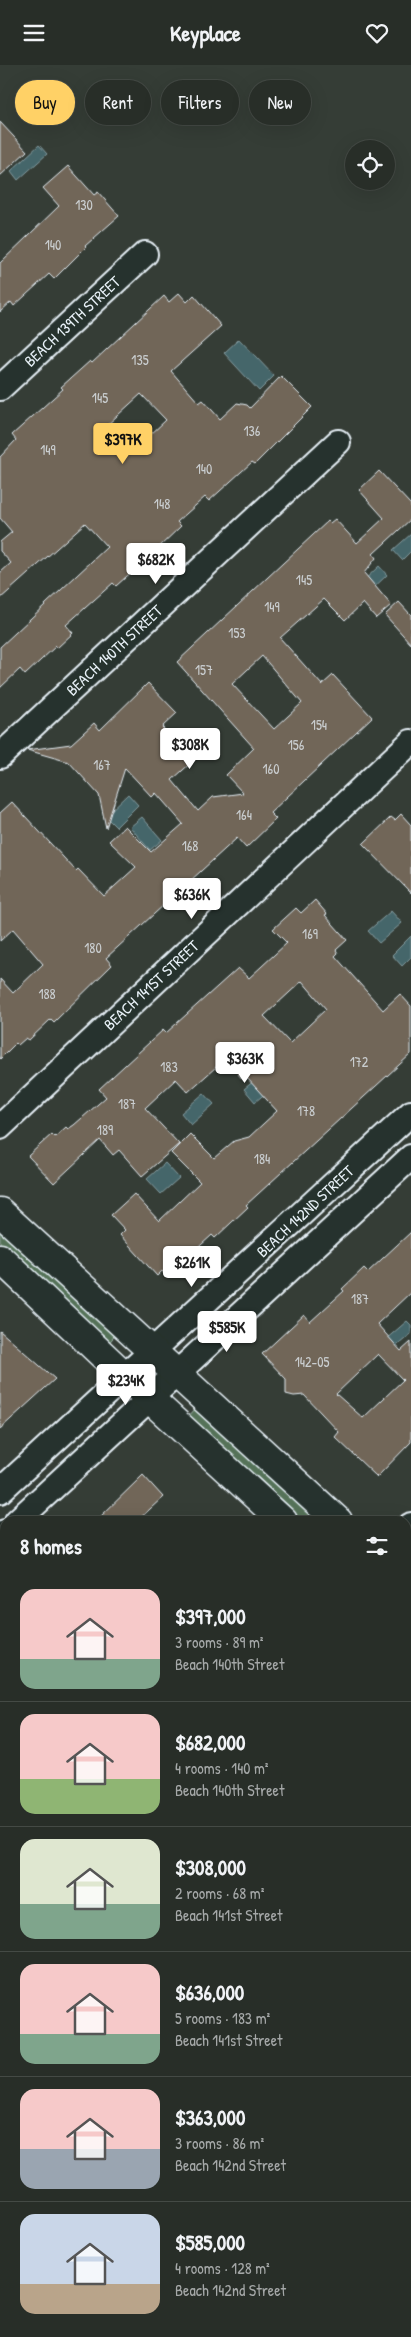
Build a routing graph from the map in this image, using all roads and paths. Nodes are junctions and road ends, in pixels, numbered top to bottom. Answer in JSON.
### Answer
{"nodes":[{"id":1,"x":145,"y":255,"type":"dead end"},
{"id":2,"x":0,"y":388,"type":"edge"},
{"id":3,"x":338,"y":442,"type":"dead end"},
{"id":4,"x":411,"y":742,"type":"edge"},
{"id":5,"x":0,"y":756,"type":"edge"},
{"id":6,"x":411,"y":1113,"type":"edge"},
{"id":7,"x":0,"y":1127,"type":"edge"},
{"id":8,"x":411,"y":1157,"type":"edge"},
{"id":9,"x":0,"y":1211,"type":"edge"},
{"id":10,"x":0,"y":1258,"type":"edge"},
{"id":11,"x":152,"y":1351,"type":"junction"},
{"id":12,"x":177,"y":1374,"type":"junction"},
{"id":13,"x":124,"y":1376,"type":"junction"},
{"id":14,"x":150,"y":1399,"type":"junction"},
{"id":15,"x":0,"y":1491,"type":"edge"},
{"id":16,"x":22,"y":1516,"type":"edge"},
{"id":17,"x":278,"y":1516,"type":"edge"},
{"id":18,"x":333,"y":1516,"type":"edge"}],
"edges":[{"from":1,"to":2,"type":"street","name":"BEACH 139TH STREET"},
{"from":3,"to":5,"type":"street","name":"BEACH 140TH STREET"},
{"from":4,"to":7,"type":"street","name":"BEACH 141ST STREET"},
{"from":6,"to":11,"type":"street","name":"BEACH 142ND STREET"},
{"from":8,"to":12,"type":"street","name":"BEACH 142ND STREET"},
{"from":9,"to":11,"type":"street"},
{"from":10,"to":13,"type":"street"},
{"from":11,"to":12,"type":"street"},
{"from":11,"to":13,"type":"street","name":"BEACH 142ND STREET"},
{"from":12,"to":14,"type":"street","name":"BEACH 142ND STREET"},
{"from":12,"to":18,"type":"street"},
{"from":13,"to":14,"type":"street"},
{"from":13,"to":15,"type":"street","name":"BEACH 142ND STREET"},
{"from":14,"to":16,"type":"street","name":"BEACH 142ND STREET"},
{"from":14,"to":17,"type":"street"}]}
